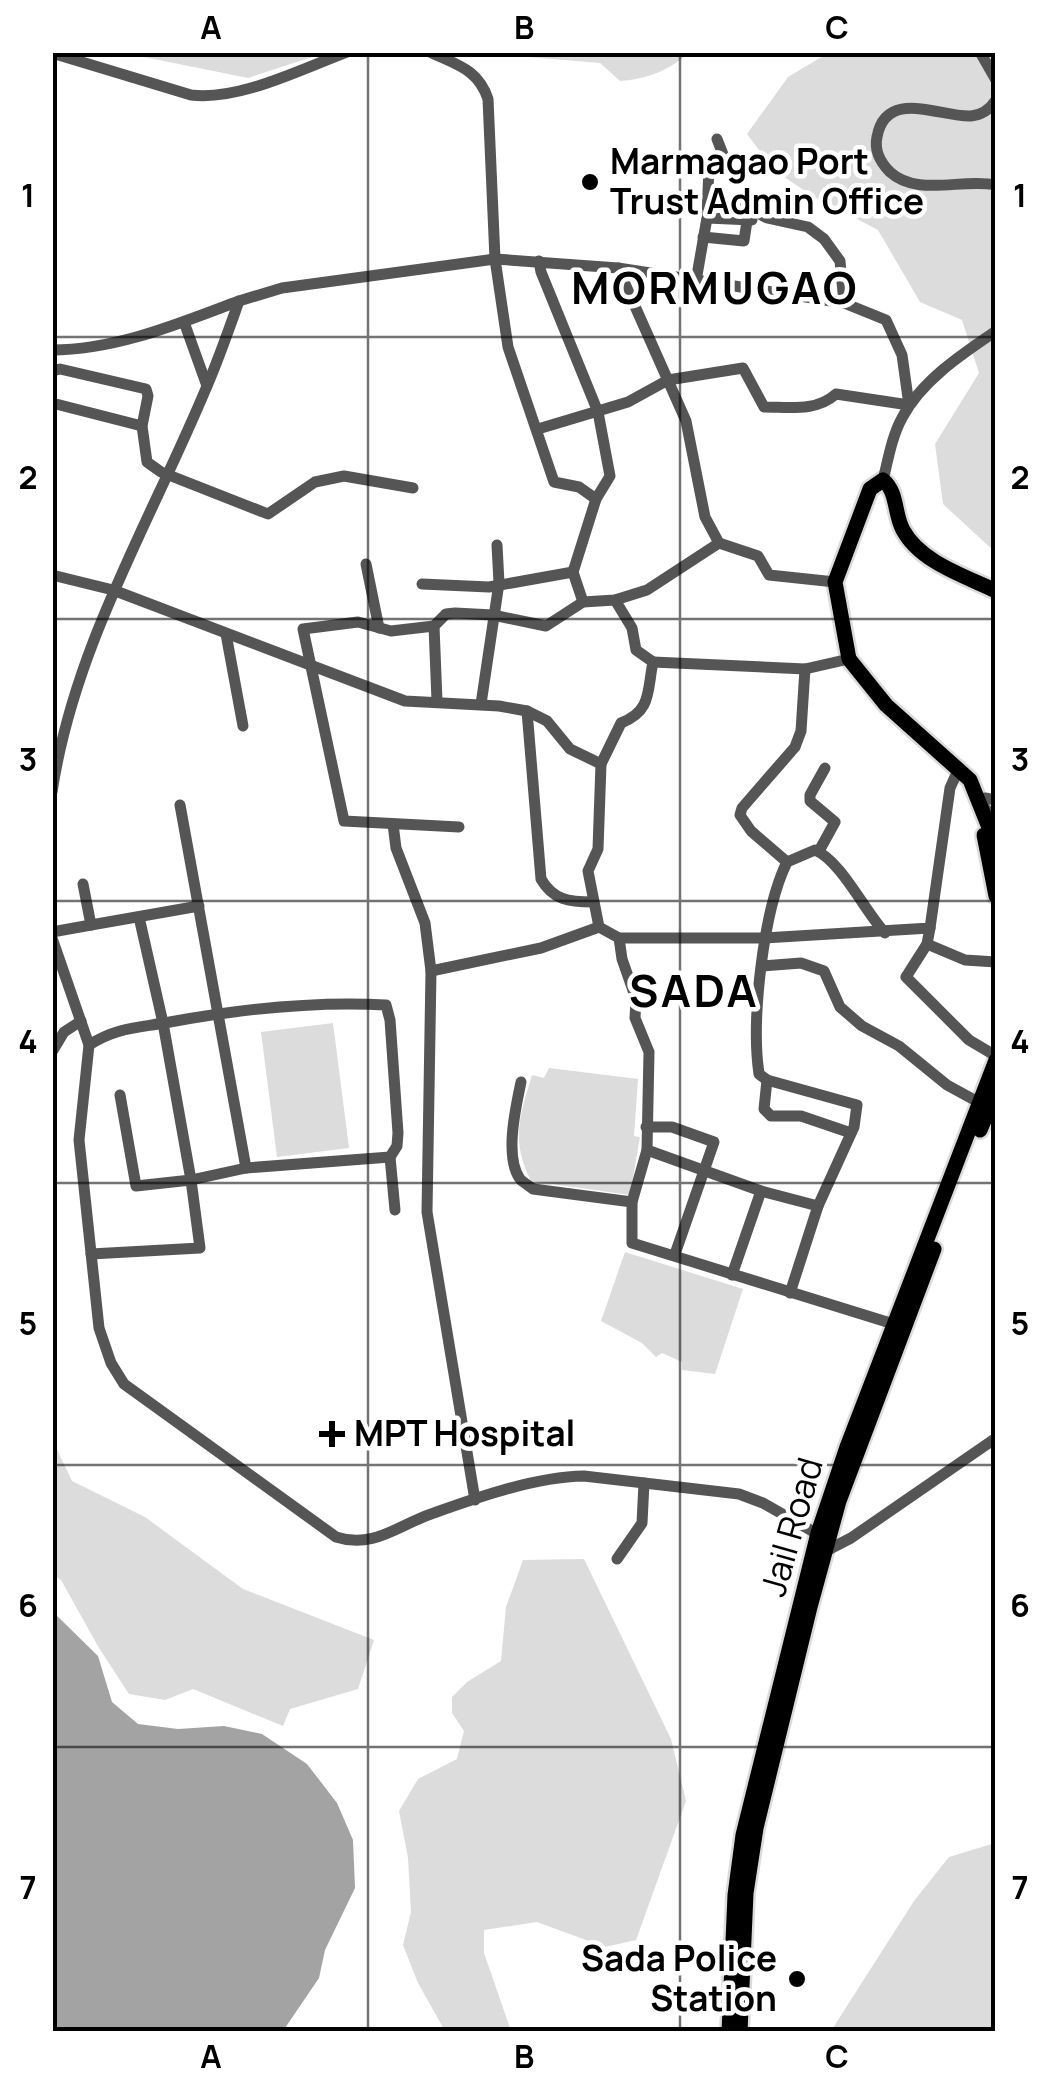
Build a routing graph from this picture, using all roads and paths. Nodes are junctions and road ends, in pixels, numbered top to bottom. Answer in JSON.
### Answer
{"nodes":[{"id":1,"x":348,"y":52,"type":"edge"},
{"id":2,"x":430,"y":52,"type":"edge"},
{"id":3,"x":980,"y":52,"type":"edge"},
{"id":4,"x":52,"y":53,"type":"edge"},
{"id":5,"x":996,"y":80,"type":"edge"},
{"id":6,"x":996,"y":100,"type":"edge"},
{"id":7,"x":716,"y":139,"type":"dead end"},
{"id":8,"x":996,"y":185,"type":"edge"},
{"id":9,"x":708,"y":202,"type":"junction"},
{"id":10,"x":706,"y":218,"type":"junction"},
{"id":11,"x":767,"y":218,"type":"junction"},
{"id":12,"x":747,"y":221,"type":"junction"},
{"id":13,"x":703,"y":237,"type":"junction"},
{"id":14,"x":495,"y":259,"type":"junction"},
{"id":15,"x":540,"y":261,"type":"junction"},
{"id":16,"x":618,"y":268,"type":"junction"},
{"id":17,"x":696,"y":281,"type":"junction"},
{"id":18,"x":239,"y":300,"type":"junction"},
{"id":19,"x":844,"y":303,"type":"junction"},
{"id":20,"x":184,"y":322,"type":"junction"},
{"id":21,"x":996,"y":331,"type":"edge"},
{"id":22,"x":52,"y":350,"type":"edge"},
{"id":23,"x":52,"y":371,"type":"edge"},
{"id":24,"x":668,"y":380,"type":"junction"},
{"id":25,"x":207,"y":386,"type":"junction"},
{"id":26,"x":52,"y":403,"type":"edge"},
{"id":27,"x":909,"y":406,"type":"junction"},
{"id":28,"x":598,"y":412,"type":"junction"},
{"id":29,"x":142,"y":426,"type":"junction"},
{"id":30,"x":538,"y":429,"type":"junction"},
{"id":31,"x":166,"y":474,"type":"junction"},
{"id":32,"x":883,"y":480,"type":"junction"},
{"id":33,"x":414,"y":488,"type":"dead end"},
{"id":34,"x":596,"y":499,"type":"junction"},
{"id":35,"x":719,"y":542,"type":"junction"},
{"id":36,"x":497,"y":545,"type":"dead end"},
{"id":37,"x":366,"y":564,"type":"dead end"},
{"id":38,"x":572,"y":572,"type":"junction"},
{"id":39,"x":52,"y":575,"type":"edge"},
{"id":40,"x":835,"y":582,"type":"junction"},
{"id":41,"x":500,"y":583,"type":"junction"},
{"id":42,"x":422,"y":584,"type":"dead end"},
{"id":43,"x":113,"y":590,"type":"junction"},
{"id":44,"x":996,"y":591,"type":"edge"},
{"id":45,"x":615,"y":600,"type":"junction"},
{"id":46,"x":582,"y":602,"type":"junction"},
{"id":47,"x":493,"y":615,"type":"junction"},
{"id":48,"x":434,"y":626,"type":"junction"},
{"id":49,"x":379,"y":628,"type":"junction"},
{"id":50,"x":226,"y":634,"type":"junction"},
{"id":51,"x":849,"y":659,"type":"junction"},
{"id":52,"x":653,"y":662,"type":"junction"},
{"id":53,"x":313,"y":665,"type":"junction"},
{"id":54,"x":806,"y":669,"type":"junction"},
{"id":55,"x":437,"y":701,"type":"junction"},
{"id":56,"x":481,"y":704,"type":"junction"},
{"id":57,"x":526,"y":711,"type":"junction"},
{"id":58,"x":244,"y":726,"type":"dead end"},
{"id":59,"x":601,"y":764,"type":"junction"},
{"id":60,"x":826,"y":768,"type":"dead end"},
{"id":61,"x":959,"y":768,"type":"junction"},
{"id":62,"x":52,"y":792,"type":"edge"},
{"id":63,"x":987,"y":801,"type":"edge"},
{"id":64,"x":180,"y":805,"type":"dead end"},
{"id":65,"x":996,"y":820,"type":"edge"},
{"id":66,"x":393,"y":824,"type":"junction"},
{"id":67,"x":458,"y":827,"type":"dead end"},
{"id":68,"x":996,"y":845,"type":"edge"},
{"id":69,"x":819,"y":851,"type":"junction"},
{"id":70,"x":788,"y":862,"type":"junction"},
{"id":71,"x":83,"y":884,"type":"dead end"},
{"id":72,"x":996,"y":896,"type":"edge"},
{"id":73,"x":592,"y":902,"type":"junction"},
{"id":74,"x":199,"y":906,"type":"junction"},
{"id":75,"x":139,"y":916,"type":"junction"},
{"id":76,"x":90,"y":924,"type":"junction"},
{"id":77,"x":599,"y":927,"type":"junction"},
{"id":78,"x":930,"y":928,"type":"junction"},
{"id":79,"x":885,"y":932,"type":"junction"},
{"id":80,"x":52,"y":935,"type":"edge"},
{"id":81,"x":619,"y":938,"type":"junction"},
{"id":82,"x":764,"y":938,"type":"junction"},
{"id":83,"x":927,"y":944,"type":"junction"},
{"id":84,"x":996,"y":962,"type":"edge"},
{"id":85,"x":762,"y":966,"type":"junction"},
{"id":86,"x":431,"y":971,"type":"junction"},
{"id":87,"x":220,"y":1013,"type":"junction"},
{"id":88,"x":81,"y":1021,"type":"junction"},
{"id":89,"x":163,"y":1023,"type":"junction"},
{"id":90,"x":89,"y":1045,"type":"junction"},
{"id":91,"x":52,"y":1052,"type":"edge"},
{"id":92,"x":996,"y":1058,"type":"edge"},
{"id":93,"x":767,"y":1080,"type":"junction"},
{"id":94,"x":520,"y":1082,"type":"dead end"},
{"id":95,"x":996,"y":1092,"type":"edge"},
{"id":96,"x":120,"y":1096,"type":"dead end"},
{"id":97,"x":988,"y":1109,"type":"edge"},
{"id":98,"x":646,"y":1127,"type":"junction"},
{"id":99,"x":850,"y":1133,"type":"junction"},
{"id":100,"x":647,"y":1150,"type":"junction"},
{"id":101,"x":390,"y":1157,"type":"junction"},
{"id":102,"x":246,"y":1168,"type":"junction"},
{"id":103,"x":706,"y":1171,"type":"junction"},
{"id":104,"x":191,"y":1180,"type":"junction"},
{"id":105,"x":761,"y":1191,"type":"junction"},
{"id":106,"x":632,"y":1202,"type":"junction"},
{"id":107,"x":818,"y":1206,"type":"junction"},
{"id":108,"x":395,"y":1210,"type":"dead end"},
{"id":109,"x":91,"y":1254,"type":"junction"},
{"id":110,"x":674,"y":1254,"type":"junction"},
{"id":111,"x":732,"y":1275,"type":"junction"},
{"id":112,"x":790,"y":1293,"type":"junction"},
{"id":113,"x":899,"y":1326,"type":"junction"},
{"id":114,"x":996,"y":1438,"type":"edge"},
{"id":115,"x":644,"y":1483,"type":"junction"},
{"id":116,"x":476,"y":1500,"type":"junction"},
{"id":117,"x":823,"y":1536,"type":"junction"},
{"id":118,"x":818,"y":1554,"type":"junction"},
{"id":119,"x":618,"y":1559,"type":"dead end"},
{"id":120,"x":729,"y":2032,"type":"edge"},
{"id":121,"x":740,"y":2032,"type":"edge"}],
"edges":[{"from":1,"to":4,"type":"street"},
{"from":2,"to":14,"type":"street"},
{"from":3,"to":5,"type":"street"},
{"from":6,"to":8,"type":"street"},
{"from":7,"to":9,"type":"street"},
{"from":9,"to":10,"type":"street"},
{"from":9,"to":11,"type":"street"},
{"from":10,"to":12,"type":"street"},
{"from":10,"to":13,"type":"street"},
{"from":11,"to":12,"type":"street"},
{"from":11,"to":19,"type":"street"},
{"from":12,"to":13,"type":"street"},
{"from":13,"to":17,"type":"street"},
{"from":14,"to":15,"type":"street"},
{"from":14,"to":18,"type":"street"},
{"from":14,"to":30,"type":"street"},
{"from":15,"to":16,"type":"street"},
{"from":15,"to":28,"type":"street"},
{"from":16,"to":17,"type":"street"},
{"from":16,"to":24,"type":"street"},
{"from":17,"to":19,"type":"street"},
{"from":18,"to":20,"type":"street"},
{"from":18,"to":25,"type":"street"},
{"from":19,"to":27,"type":"street"},
{"from":20,"to":22,"type":"street"},
{"from":20,"to":25,"type":"street"},
{"from":21,"to":27,"type":"street"},
{"from":23,"to":29,"type":"street"},
{"from":24,"to":27,"type":"street"},
{"from":24,"to":28,"type":"street"},
{"from":24,"to":35,"type":"street"},
{"from":25,"to":31,"type":"street"},
{"from":26,"to":29,"type":"street"},
{"from":27,"to":32,"type":"street"},
{"from":28,"to":30,"type":"street"},
{"from":28,"to":34,"type":"street"},
{"from":29,"to":31,"type":"street"},
{"from":30,"to":34,"type":"street"},
{"from":31,"to":33,"type":"street"},
{"from":31,"to":43,"type":"street"},
{"from":32,"to":40,"type":"main road"},
{"from":32,"to":44,"type":"main road"},
{"from":34,"to":38,"type":"street"},
{"from":35,"to":40,"type":"street"},
{"from":35,"to":45,"type":"street"},
{"from":36,"to":41,"type":"street"},
{"from":37,"to":49,"type":"street"},
{"from":38,"to":41,"type":"street"},
{"from":38,"to":46,"type":"street"},
{"from":39,"to":43,"type":"street"},
{"from":40,"to":51,"type":"main road"},
{"from":41,"to":42,"type":"street"},
{"from":41,"to":47,"type":"street"},
{"from":43,"to":50,"type":"street"},
{"from":43,"to":62,"type":"street"},
{"from":45,"to":46,"type":"street"},
{"from":45,"to":52,"type":"street"},
{"from":46,"to":47,"type":"street"},
{"from":47,"to":48,"type":"street"},
{"from":47,"to":56,"type":"street"},
{"from":48,"to":49,"type":"street"},
{"from":48,"to":55,"type":"street"},
{"from":49,"to":53,"type":"street"},
{"from":50,"to":53,"type":"street"},
{"from":50,"to":58,"type":"street"},
{"from":51,"to":54,"type":"street"},
{"from":51,"to":61,"type":"main road"},
{"from":52,"to":54,"type":"street"},
{"from":52,"to":59,"type":"street"},
{"from":53,"to":55,"type":"street"},
{"from":53,"to":66,"type":"street"},
{"from":54,"to":70,"type":"street"},
{"from":55,"to":56,"type":"street"},
{"from":56,"to":57,"type":"street"},
{"from":57,"to":59,"type":"street"},
{"from":57,"to":73,"type":"street"},
{"from":59,"to":73,"type":"street"},
{"from":60,"to":69,"type":"street"},
{"from":61,"to":63,"type":"main road"},
{"from":61,"to":78,"type":"street"},
{"from":63,"to":65,"type":"street"},
{"from":63,"to":68,"type":"main road"},
{"from":63,"to":72,"type":"main road"},
{"from":64,"to":74,"type":"street"},
{"from":66,"to":67,"type":"street"},
{"from":66,"to":86,"type":"street"},
{"from":69,"to":70,"type":"street"},
{"from":69,"to":79,"type":"street"},
{"from":70,"to":82,"type":"street"},
{"from":71,"to":76,"type":"street"},
{"from":73,"to":77,"type":"street"},
{"from":74,"to":75,"type":"street"},
{"from":74,"to":87,"type":"street"},
{"from":75,"to":76,"type":"street"},
{"from":75,"to":89,"type":"street"},
{"from":76,"to":80,"type":"street"},
{"from":77,"to":81,"type":"street"},
{"from":77,"to":86,"type":"street"},
{"from":78,"to":79,"type":"street"},
{"from":78,"to":83,"type":"street"},
{"from":79,"to":82,"type":"street"},
{"from":80,"to":88,"type":"street"},
{"from":81,"to":82,"type":"street"},
{"from":81,"to":98,"type":"street"},
{"from":82,"to":85,"type":"street"},
{"from":83,"to":84,"type":"street"},
{"from":83,"to":92,"type":"street"},
{"from":85,"to":93,"type":"street"},
{"from":85,"to":97,"type":"street"},
{"from":86,"to":116,"type":"street"},
{"from":87,"to":89,"type":"street"},
{"from":87,"to":101,"type":"street"},
{"from":87,"to":102,"type":"street"},
{"from":88,"to":90,"type":"street"},
{"from":88,"to":91,"type":"street"},
{"from":89,"to":90,"type":"street"},
{"from":89,"to":104,"type":"street"},
{"from":90,"to":109,"type":"street"},
{"from":92,"to":97,"type":"main road","name":"Jail Road"},
{"from":93,"to":99,"type":"street"},
{"from":93,"to":99,"type":"street"},
{"from":94,"to":106,"type":"street"},
{"from":95,"to":97,"type":"main road","name":"Jail Road"},
{"from":96,"to":104,"type":"street"},
{"from":97,"to":113,"type":"main road","name":"Jail Road"},
{"from":98,"to":100,"type":"street"},
{"from":98,"to":103,"type":"street"},
{"from":99,"to":107,"type":"street"},
{"from":100,"to":103,"type":"street"},
{"from":100,"to":106,"type":"street"},
{"from":101,"to":102,"type":"street"},
{"from":101,"to":108,"type":"street"},
{"from":102,"to":104,"type":"street"},
{"from":103,"to":105,"type":"street"},
{"from":103,"to":110,"type":"street"},
{"from":104,"to":109,"type":"street"},
{"from":105,"to":107,"type":"street"},
{"from":105,"to":111,"type":"street"},
{"from":106,"to":110,"type":"street"},
{"from":107,"to":112,"type":"street"},
{"from":109,"to":116,"type":"street"},
{"from":110,"to":111,"type":"street"},
{"from":111,"to":112,"type":"street"},
{"from":112,"to":113,"type":"street"},
{"from":113,"to":117,"type":"main road","name":"Jail Road"},
{"from":114,"to":118,"type":"street"},
{"from":115,"to":116,"type":"street"},
{"from":115,"to":117,"type":"street"},
{"from":115,"to":119,"type":"street"},
{"from":117,"to":118,"type":"main road","name":"Jail Road"},
{"from":118,"to":120,"type":"main road","name":"Jail Road"},
{"from":118,"to":121,"type":"main road","name":"Jail Road"}]}
